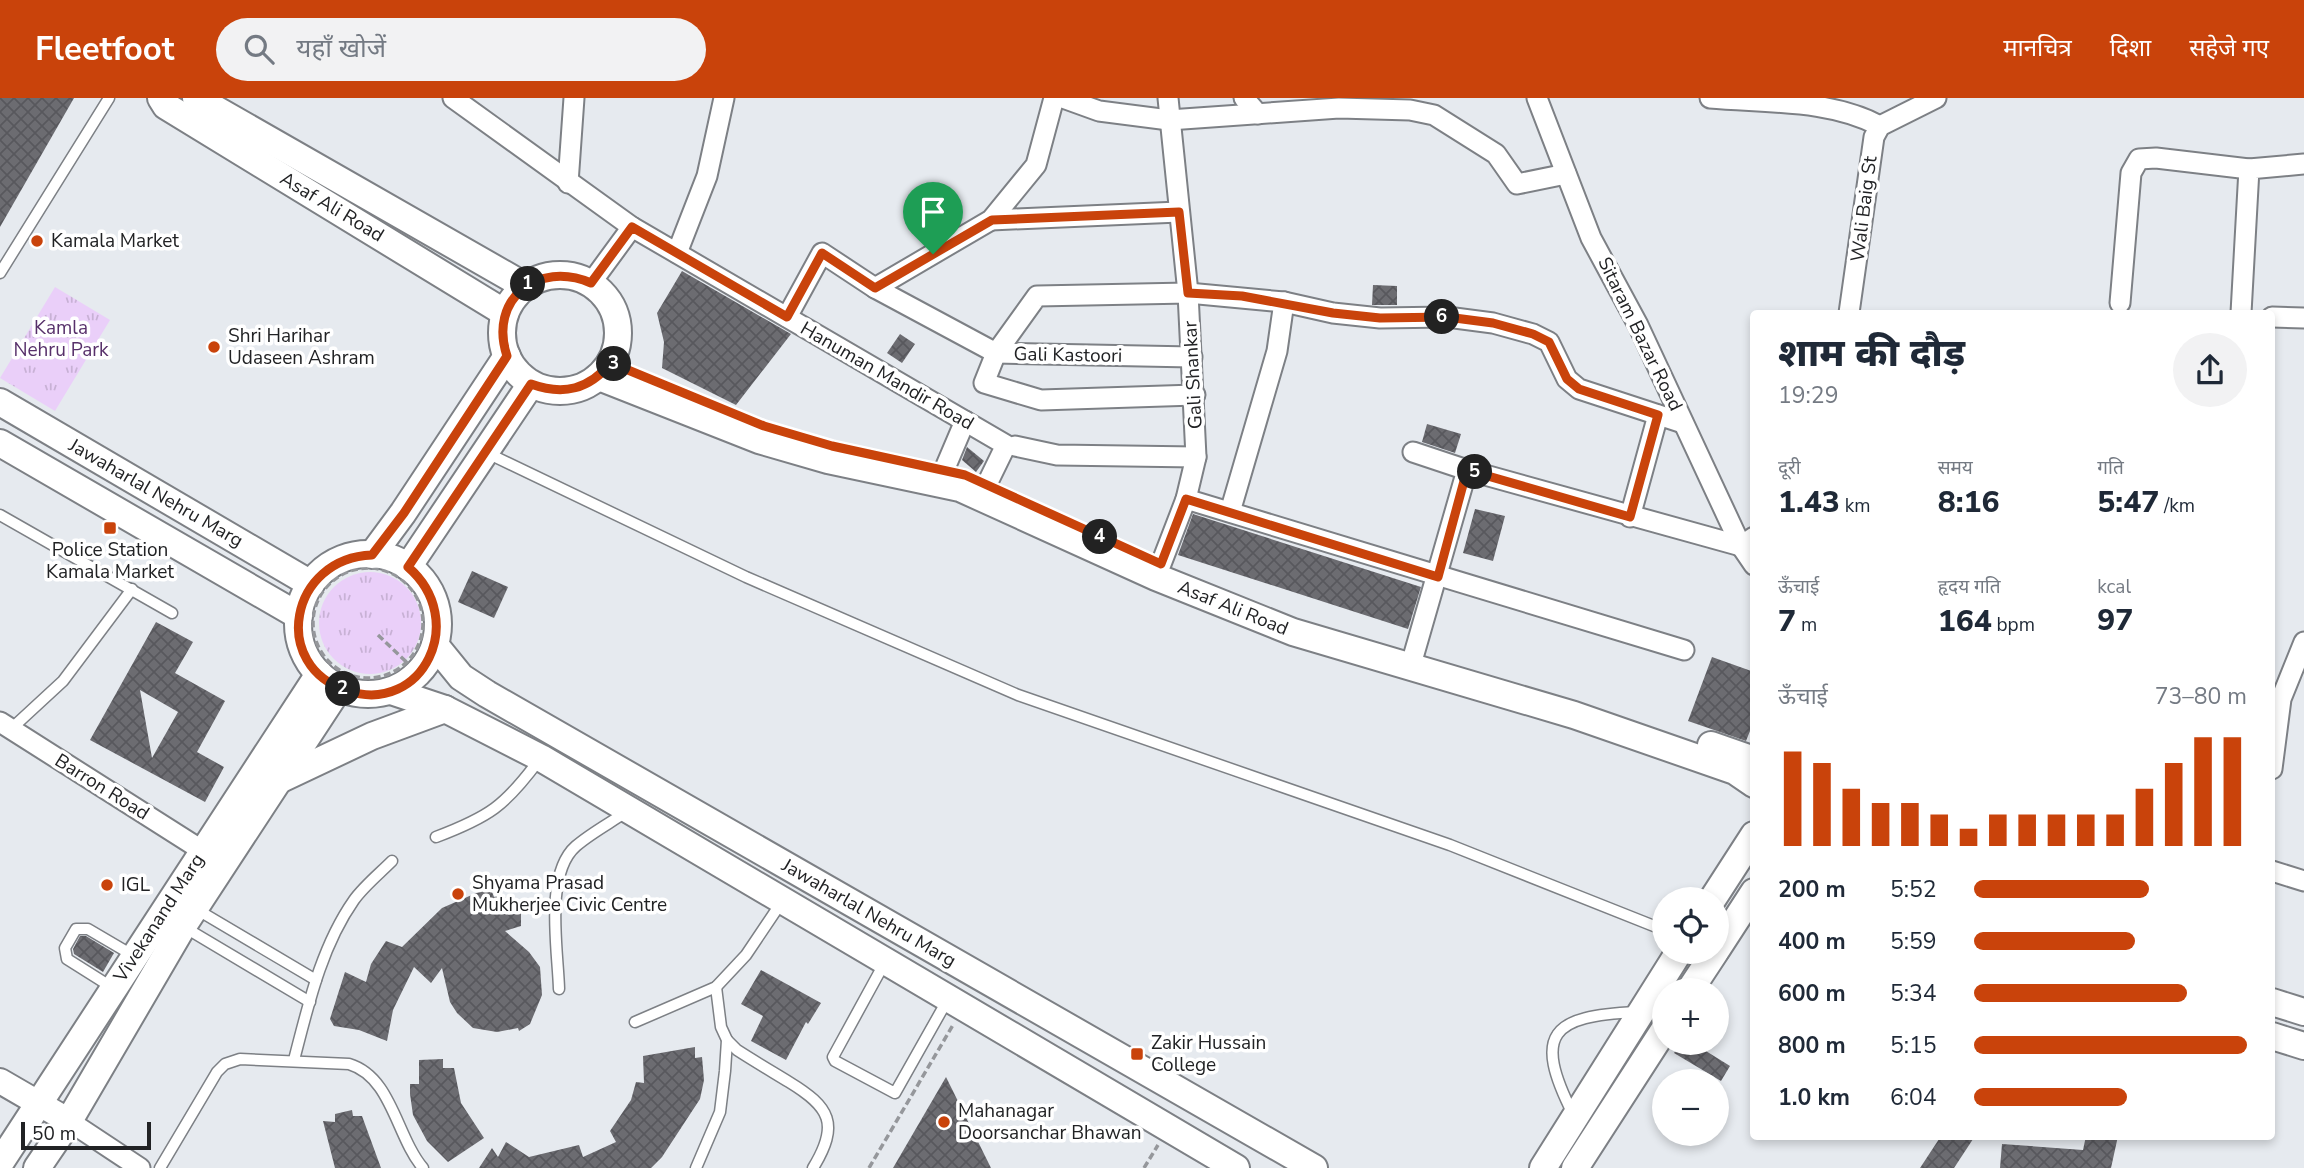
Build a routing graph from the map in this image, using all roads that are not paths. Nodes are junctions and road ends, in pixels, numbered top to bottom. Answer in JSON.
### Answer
{"nodes":[{"id":1,"x":109,"y":98,"type":"edge"},
{"id":2,"x":161,"y":98,"type":"edge"},
{"id":3,"x":195,"y":98,"type":"edge"},
{"id":4,"x":453,"y":98,"type":"edge"},
{"id":5,"x":574,"y":98,"type":"edge"},
{"id":6,"x":724,"y":98,"type":"edge"},
{"id":7,"x":1054,"y":98,"type":"edge"},
{"id":8,"x":1168,"y":98,"type":"edge"},
{"id":9,"x":1244,"y":98,"type":"edge"},
{"id":10,"x":1537,"y":98,"type":"edge"},
{"id":11,"x":1710,"y":98,"type":"edge"},
{"id":12,"x":1936,"y":98,"type":"edge"},
{"id":13,"x":1073,"y":100,"type":"edge"},
{"id":14,"x":1777,"y":101,"type":"edge"},
{"id":15,"x":1258,"y":114,"type":"junction"},
{"id":16,"x":1169,"y":120,"type":"junction"},
{"id":17,"x":1880,"y":126,"type":"junction"},
{"id":18,"x":2304,"y":164,"type":"edge"},
{"id":19,"x":2249,"y":169,"type":"junction"},
{"id":20,"x":1566,"y":174,"type":"junction"},
{"id":21,"x":568,"y":183,"type":"junction"},
{"id":22,"x":1179,"y":212,"type":"junction"},
{"id":23,"x":992,"y":220,"type":"junction"},
{"id":24,"x":632,"y":227,"type":"junction"},
{"id":25,"x":677,"y":253,"type":"junction"},
{"id":26,"x":0,"y":273,"type":"edge"},
{"id":27,"x":591,"y":283,"type":"junction"},
{"id":28,"x":525,"y":286,"type":"junction"},
{"id":29,"x":875,"y":288,"type":"junction"},
{"id":30,"x":1188,"y":293,"type":"junction"},
{"id":31,"x":1284,"y":302,"type":"junction"},
{"id":32,"x":2120,"y":303,"type":"dead end"},
{"id":33,"x":1849,"y":310,"type":"edge"},
{"id":34,"x":2241,"y":310,"type":"edge"},
{"id":35,"x":505,"y":313,"type":"junction"},
{"id":36,"x":787,"y":317,"type":"junction"},
{"id":37,"x":2275,"y":317,"type":"edge"},
{"id":38,"x":2304,"y":318,"type":"edge"},
{"id":39,"x":996,"y":353,"type":"junction"},
{"id":40,"x":507,"y":356,"type":"junction"},
{"id":41,"x":1192,"y":357,"type":"junction"},
{"id":42,"x":605,"y":370,"type":"junction"},
{"id":43,"x":531,"y":384,"type":"junction"},
{"id":44,"x":1195,"y":395,"type":"junction"},
{"id":45,"x":0,"y":402,"type":"edge"},
{"id":46,"x":1658,"y":415,"type":"junction"},
{"id":47,"x":965,"y":421,"type":"junction"},
{"id":48,"x":1683,"y":423,"type":"junction"},
{"id":49,"x":0,"y":443,"type":"edge"},
{"id":50,"x":1011,"y":446,"type":"junction"},
{"id":51,"x":1413,"y":452,"type":"dead end"},
{"id":52,"x":487,"y":453,"type":"junction"},
{"id":53,"x":1196,"y":457,"type":"junction"},
{"id":54,"x":945,"y":468,"type":"junction"},
{"id":55,"x":1467,"y":470,"type":"junction"},
{"id":56,"x":986,"y":486,"type":"junction"},
{"id":57,"x":1186,"y":499,"type":"junction"},
{"id":58,"x":1230,"y":512,"type":"junction"},
{"id":59,"x":0,"y":515,"type":"edge"},
{"id":60,"x":1630,"y":517,"type":"junction"},
{"id":61,"x":1747,"y":541,"type":"edge"},
{"id":62,"x":372,"y":555,"type":"junction"},
{"id":63,"x":1161,"y":564,"type":"junction"},
{"id":64,"x":408,"y":567,"type":"junction"},
{"id":65,"x":1438,"y":577,"type":"junction"},
{"id":66,"x":311,"y":584,"type":"junction"},
{"id":67,"x":132,"y":589,"type":"junction"},
{"id":68,"x":172,"y":613,"type":"dead end"},
{"id":69,"x":299,"y":616,"type":"junction"},
{"id":70,"x":2304,"y":642,"type":"edge"},
{"id":71,"x":435,"y":645,"type":"junction"},
{"id":72,"x":1684,"y":650,"type":"dead end"},
{"id":73,"x":1415,"y":654,"type":"junction"},
{"id":74,"x":329,"y":681,"type":"junction"},
{"id":75,"x":391,"y":691,"type":"junction"},
{"id":76,"x":444,"y":709,"type":"junction"},
{"id":77,"x":6,"y":726,"type":"edge"},
{"id":78,"x":2275,"y":746,"type":"edge"},
{"id":79,"x":541,"y":758,"type":"junction"},
{"id":80,"x":1750,"y":759,"type":"edge"},
{"id":81,"x":279,"y":781,"type":"junction"},
{"id":82,"x":1750,"y":781,"type":"edge"},
{"id":83,"x":629,"y":810,"type":"junction"},
{"id":84,"x":436,"y":837,"type":"dead end"},
{"id":85,"x":1750,"y":841,"type":"edge"},
{"id":86,"x":203,"y":851,"type":"junction"},
{"id":87,"x":392,"y":861,"type":"dead end"},
{"id":88,"x":2275,"y":872,"type":"edge"},
{"id":89,"x":2304,"y":881,"type":"edge"},
{"id":90,"x":1720,"y":887,"type":"edge"},
{"id":91,"x":1750,"y":898,"type":"edge"},
{"id":92,"x":782,"y":900,"type":"junction"},
{"id":93,"x":190,"y":917,"type":"junction"},
{"id":94,"x":1652,"y":925,"type":"edge"},
{"id":95,"x":1729,"y":931,"type":"edge"},
{"id":96,"x":135,"y":956,"type":"junction"},
{"id":97,"x":885,"y":961,"type":"junction"},
{"id":98,"x":1672,"y":964,"type":"edge"},
{"id":99,"x":316,"y":980,"type":"junction"},
{"id":100,"x":716,"y":987,"type":"junction"},
{"id":101,"x":114,"y":989,"type":"junction"},
{"id":102,"x":559,"y":989,"type":"dead end"},
{"id":103,"x":310,"y":1002,"type":"junction"},
{"id":104,"x":956,"y":1003,"type":"junction"},
{"id":105,"x":2275,"y":1003,"type":"edge"},
{"id":106,"x":1642,"y":1012,"type":"junction"},
{"id":107,"x":2304,"y":1012,"type":"edge"},
{"id":108,"x":635,"y":1022,"type":"dead end"},
{"id":109,"x":2275,"y":1037,"type":"edge"},
{"id":110,"x":727,"y":1040,"type":"junction"},
{"id":111,"x":2304,"y":1046,"type":"edge"},
{"id":112,"x":1652,"y":1049,"type":"edge"},
{"id":113,"x":294,"y":1060,"type":"junction"},
{"id":114,"x":0,"y":1081,"type":"edge"},
{"id":115,"x":38,"y":1105,"type":"junction"},
{"id":116,"x":1574,"y":1118,"type":"junction"},
{"id":117,"x":69,"y":1121,"type":"junction"},
{"id":118,"x":0,"y":1163,"type":"edge"},
{"id":119,"x":37,"y":1168,"type":"edge"},
{"id":120,"x":140,"y":1168,"type":"edge"},
{"id":121,"x":160,"y":1168,"type":"edge"},
{"id":122,"x":423,"y":1168,"type":"edge"},
{"id":123,"x":696,"y":1168,"type":"edge"},
{"id":124,"x":813,"y":1168,"type":"edge"},
{"id":125,"x":1236,"y":1168,"type":"edge"},
{"id":126,"x":1314,"y":1168,"type":"edge"},
{"id":127,"x":1543,"y":1168,"type":"edge"},
{"id":128,"x":1575,"y":1168,"type":"edge"}],
"edges":[{"from":1,"to":26,"type":"lane"},
{"from":2,"to":35,"type":"main road","name":"Asaf Ali Road"},
{"from":3,"to":28,"type":"main road","name":"Asaf Ali Road"},
{"from":4,"to":21,"type":"street","name":"Hanuman Mandir Road"},
{"from":5,"to":21,"type":"street"},
{"from":6,"to":25,"type":"street"},
{"from":7,"to":23,"type":"street"},
{"from":8,"to":16,"type":"street","name":"Gali Shankar"},
{"from":9,"to":15,"type":"street"},
{"from":10,"to":20,"type":"street","name":"Sitaram Bazar Road"},
{"from":11,"to":14,"type":"street"},
{"from":12,"to":17,"type":"street"},
{"from":13,"to":16,"type":"street"},
{"from":14,"to":17,"type":"street"},
{"from":15,"to":16,"type":"street"},
{"from":15,"to":20,"type":"street"},
{"from":16,"to":22,"type":"street","name":"Gali Shankar"},
{"from":17,"to":33,"type":"street","name":"Wali Baig St"},
{"from":18,"to":19,"type":"street"},
{"from":19,"to":32,"type":"street"},
{"from":19,"to":34,"type":"street"},
{"from":20,"to":48,"type":"street","name":"Sitaram Bazar Road"},
{"from":21,"to":24,"type":"street","name":"Hanuman Mandir Road"},
{"from":22,"to":23,"type":"street"},
{"from":22,"to":30,"type":"street","name":"Gali Shankar"},
{"from":23,"to":29,"type":"street"},
{"from":24,"to":25,"type":"street","name":"Hanuman Mandir Road"},
{"from":24,"to":27,"type":"street"},
{"from":25,"to":36,"type":"street","name":"Hanuman Mandir Road"},
{"from":27,"to":28,"type":"main road"},
{"from":27,"to":42,"type":"main road"},
{"from":28,"to":35,"type":"main road"},
{"from":29,"to":36,"type":"street","name":"Gali Kastoori"},
{"from":29,"to":39,"type":"street","name":"Gali Kastoori"},
{"from":30,"to":31,"type":"street"},
{"from":30,"to":39,"type":"street"},
{"from":30,"to":41,"type":"street","name":"Gali Shankar"},
{"from":31,"to":46,"type":"street"},
{"from":31,"to":58,"type":"street"},
{"from":35,"to":40,"type":"main road"},
{"from":36,"to":47,"type":"street","name":"Hanuman Mandir Road"},
{"from":37,"to":38,"type":"street"},
{"from":39,"to":41,"type":"street","name":"Gali Kastoori"},
{"from":39,"to":44,"type":"street"},
{"from":40,"to":43,"type":"main road"},
{"from":40,"to":62,"type":"main road"},
{"from":41,"to":44,"type":"street","name":"Gali Shankar"},
{"from":42,"to":43,"type":"main road"},
{"from":42,"to":54,"type":"main road","name":"Asaf Ali Road"},
{"from":42,"to":82,"type":"main road","name":"Asaf Ali Road"},
{"from":43,"to":52,"type":"main road"},
{"from":44,"to":53,"type":"street","name":"Gali Shankar"},
{"from":45,"to":66,"type":"main road","name":"Jawaharlal Nehru Marg"},
{"from":46,"to":48,"type":"street"},
{"from":46,"to":60,"type":"street"},
{"from":47,"to":50,"type":"street","name":"Hanuman Mandir Road"},
{"from":47,"to":54,"type":"street"},
{"from":48,"to":61,"type":"street","name":"Sitaram Bazar Road"},
{"from":49,"to":69,"type":"main road","name":"Jawaharlal Nehru Marg"},
{"from":50,"to":53,"type":"street","name":"Hanuman Mandir Road"},
{"from":50,"to":56,"type":"street"},
{"from":51,"to":55,"type":"street"},
{"from":52,"to":64,"type":"main road"},
{"from":52,"to":94,"type":"lane"},
{"from":53,"to":57,"type":"street","name":"Gali Shankar"},
{"from":54,"to":56,"type":"main road","name":"Asaf Ali Road"},
{"from":55,"to":60,"type":"street"},
{"from":55,"to":65,"type":"street"},
{"from":56,"to":63,"type":"main road","name":"Asaf Ali Road"},
{"from":57,"to":58,"type":"street"},
{"from":57,"to":63,"type":"street","name":"Gali Shankar"},
{"from":58,"to":65,"type":"street"},
{"from":59,"to":67,"type":"lane"},
{"from":60,"to":61,"type":"street"},
{"from":62,"to":64,"type":"main road"},
{"from":62,"to":66,"type":"main road"},
{"from":63,"to":73,"type":"main road","name":"Asaf Ali Road"},
{"from":64,"to":71,"type":"main road"},
{"from":65,"to":72,"type":"street"},
{"from":65,"to":73,"type":"street"},
{"from":66,"to":69,"type":"main road"},
{"from":67,"to":68,"type":"lane"},
{"from":67,"to":77,"type":"lane"},
{"from":69,"to":74,"type":"main road"},
{"from":70,"to":78,"type":"street"},
{"from":71,"to":75,"type":"main road"},
{"from":71,"to":126,"type":"main road","name":"Jawaharlal Nehru Marg"},
{"from":73,"to":80,"type":"main road","name":"Asaf Ali Road"},
{"from":74,"to":75,"type":"main road"},
{"from":74,"to":81,"type":"main road","name":"Vivekanand Marg"},
{"from":74,"to":86,"type":"main road","name":"Vivekanand Marg"},
{"from":75,"to":76,"type":"main road","name":"Jawaharlal Nehru Marg"},
{"from":76,"to":79,"type":"main road","name":"Jawaharlal Nehru Marg"},
{"from":76,"to":81,"type":"main road"},
{"from":77,"to":86,"type":"street","name":"Barron Road"},
{"from":79,"to":83,"type":"main road","name":"Jawaharlal Nehru Marg"},
{"from":79,"to":84,"type":"lane"},
{"from":81,"to":93,"type":"main road","name":"Vivekanand Marg"},
{"from":83,"to":92,"type":"main road","name":"Jawaharlal Nehru Marg"},
{"from":83,"to":102,"type":"lane"},
{"from":85,"to":90,"type":"main road"},
{"from":86,"to":96,"type":"main road","name":"Vivekanand Marg"},
{"from":87,"to":99,"type":"lane"},
{"from":88,"to":89,"type":"street"},
{"from":91,"to":95,"type":"main road"},
{"from":92,"to":97,"type":"main road","name":"Jawaharlal Nehru Marg"},
{"from":92,"to":100,"type":"lane"},
{"from":93,"to":99,"type":"lane"},
{"from":93,"to":103,"type":"lane"},
{"from":93,"to":117,"type":"main road","name":"Vivekanand Marg"},
{"from":96,"to":101,"type":"main road","name":"Vivekanand Marg"},
{"from":96,"to":101,"type":"lane"},
{"from":97,"to":104,"type":"main road","name":"Jawaharlal Nehru Marg"},
{"from":97,"to":104,"type":"lane"},
{"from":98,"to":106,"type":"main road"},
{"from":99,"to":103,"type":"lane"},
{"from":100,"to":108,"type":"lane"},
{"from":100,"to":110,"type":"lane"},
{"from":101,"to":115,"type":"main road","name":"Vivekanand Marg"},
{"from":103,"to":113,"type":"lane"},
{"from":104,"to":125,"type":"main road","name":"Jawaharlal Nehru Marg"},
{"from":105,"to":107,"type":"main road"},
{"from":106,"to":116,"type":"main road"},
{"from":106,"to":116,"type":"lane"},
{"from":109,"to":111,"type":"main road"},
{"from":110,"to":123,"type":"lane"},
{"from":110,"to":124,"type":"lane"},
{"from":112,"to":128,"type":"main road"},
{"from":113,"to":121,"type":"lane"},
{"from":113,"to":122,"type":"lane"},
{"from":114,"to":115,"type":"street"},
{"from":115,"to":117,"type":"street"},
{"from":115,"to":118,"type":"main road","name":"Vivekanand Marg"},
{"from":116,"to":127,"type":"main road"},
{"from":117,"to":119,"type":"main road","name":"Vivekanand Marg"},
{"from":117,"to":120,"type":"street"}]}
